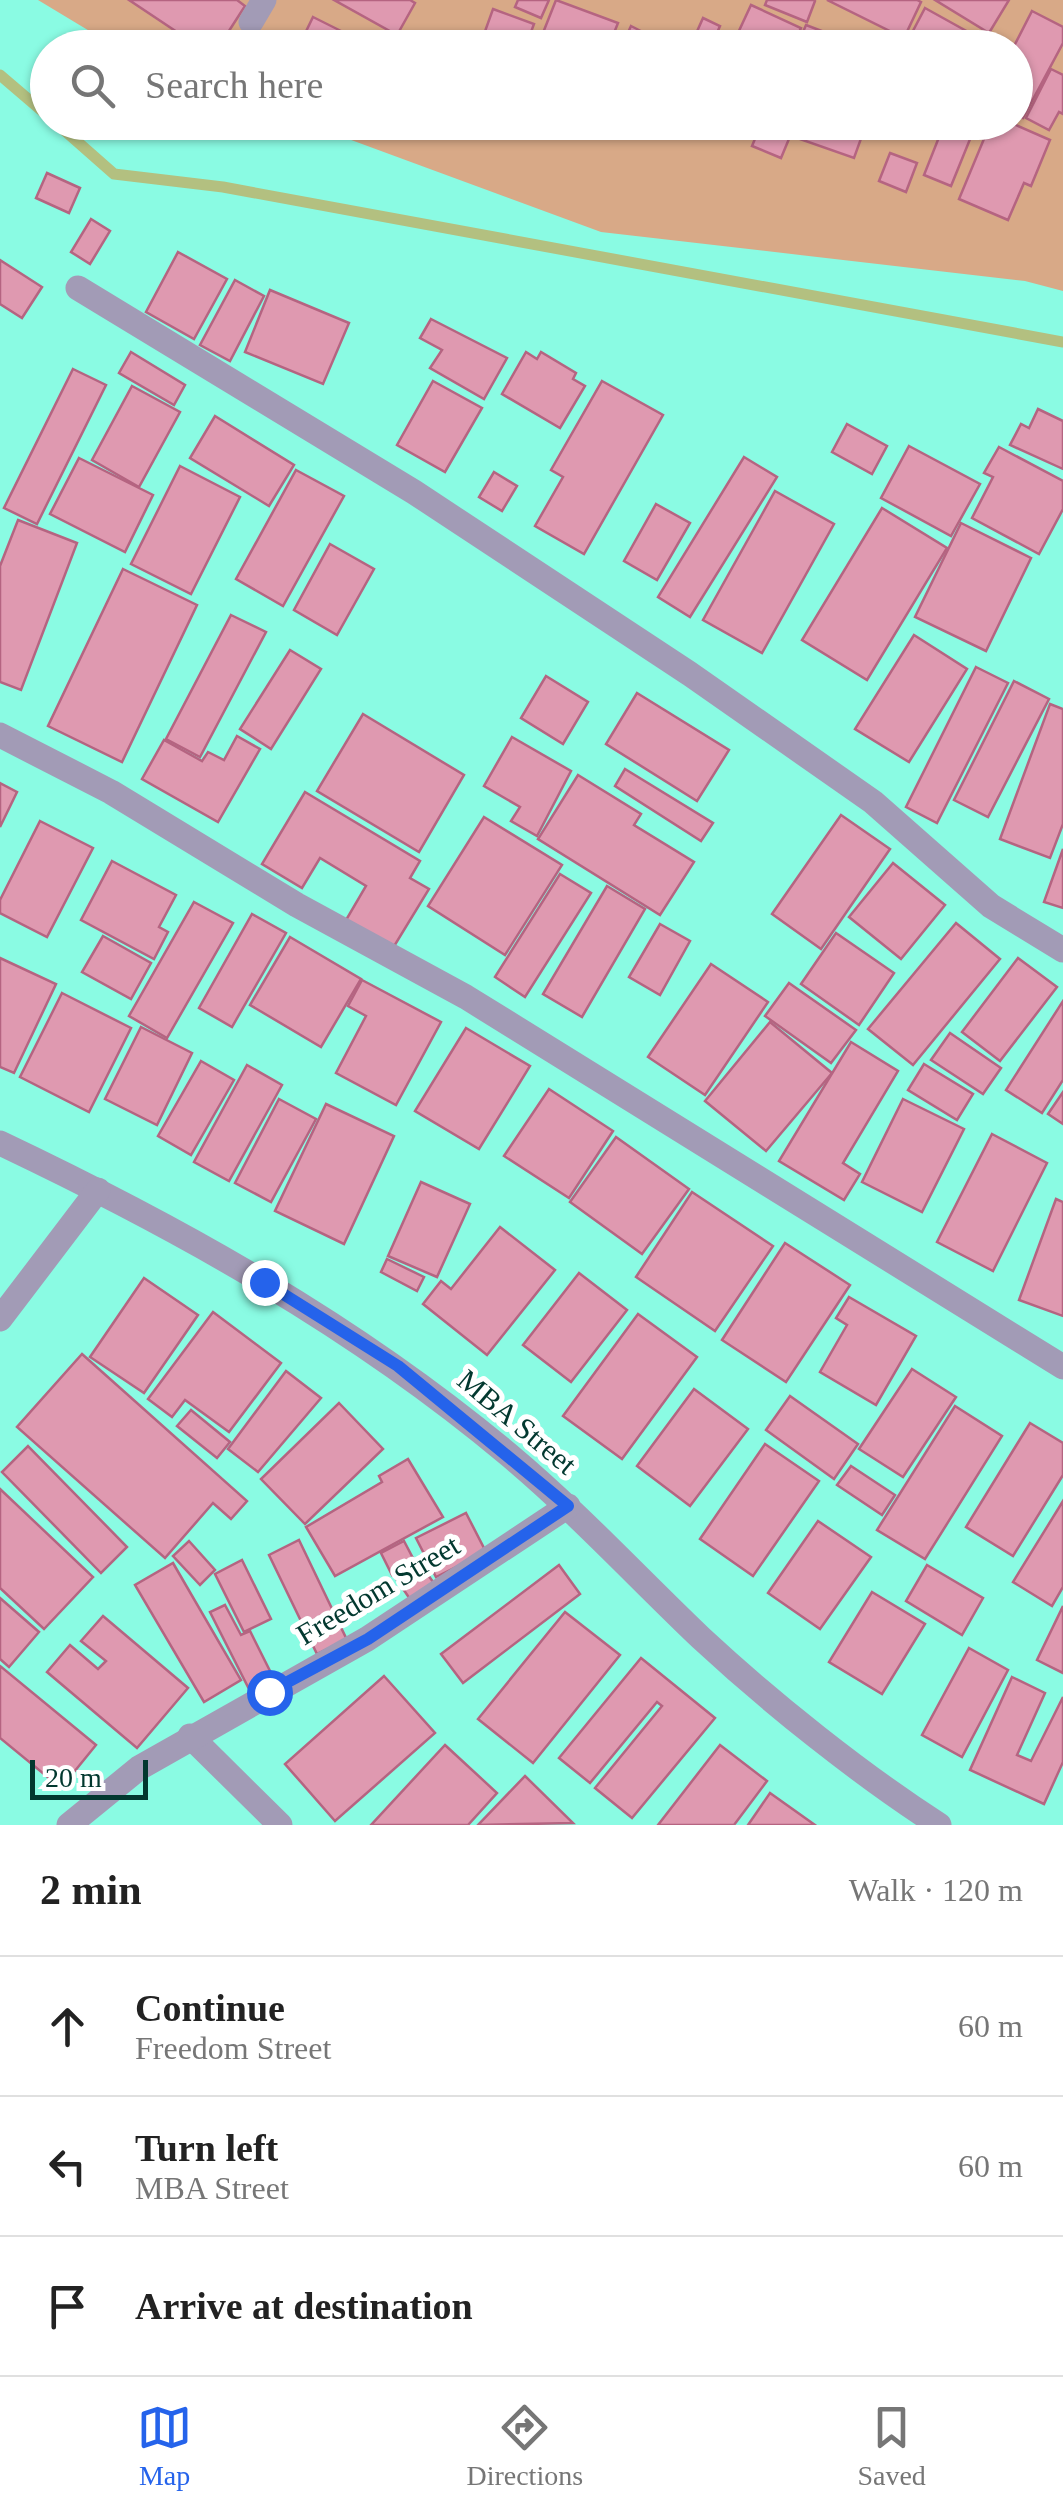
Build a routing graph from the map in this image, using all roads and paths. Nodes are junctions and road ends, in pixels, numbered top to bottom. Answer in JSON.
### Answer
{"nodes":[{"id":1,"x":78,"y":288,"type":"dead end"},
{"id":2,"x":0,"y":735,"type":"edge"},
{"id":3,"x":1063,"y":950,"type":"edge"},
{"id":4,"x":0,"y":1143,"type":"edge"},
{"id":5,"x":98,"y":1190,"type":"junction"},
{"id":6,"x":0,"y":1319,"type":"edge"},
{"id":7,"x":1063,"y":1367,"type":"edge"},
{"id":8,"x":568,"y":1506,"type":"junction"},
{"id":9,"x":190,"y":1736,"type":"junction"},
{"id":10,"x":69,"y":1825,"type":"edge"},
{"id":11,"x":280,"y":1825,"type":"edge"},
{"id":12,"x":940,"y":1825,"type":"edge"}],
"edges":[{"from":1,"to":3,"type":"street"},
{"from":2,"to":7,"type":"street"},
{"from":4,"to":5,"type":"street","name":"MBA Street"},
{"from":5,"to":6,"type":"street"},
{"from":5,"to":8,"type":"street","name":"MBA Street"},
{"from":8,"to":9,"type":"street","name":"Freedom Street"},
{"from":8,"to":12,"type":"street","name":"MBA Street"},
{"from":9,"to":10,"type":"street","name":"Freedom Street"},
{"from":9,"to":11,"type":"street"}]}
